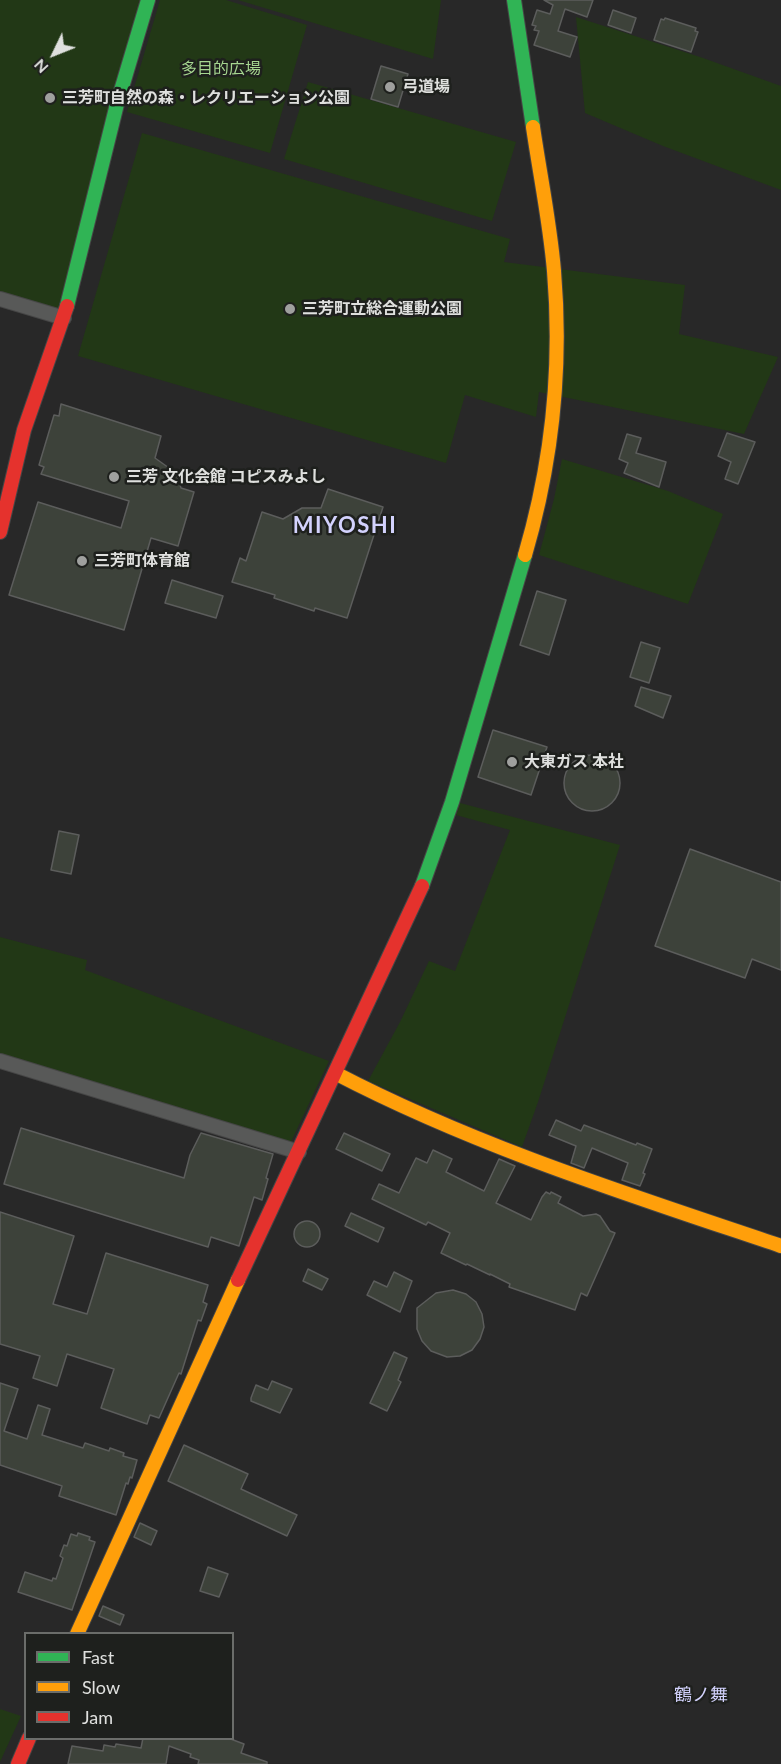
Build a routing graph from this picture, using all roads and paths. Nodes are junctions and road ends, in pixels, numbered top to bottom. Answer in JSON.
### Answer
{"nodes":[{"id":1,"x":148,"y":0,"type":"edge"},
{"id":2,"x":514,"y":0,"type":"edge"},
{"id":3,"x":0,"y":299,"type":"edge"},
{"id":4,"x":64,"y":318,"type":"junction"},
{"id":5,"x":0,"y":532,"type":"edge"},
{"id":6,"x":0,"y":1061,"type":"edge"},
{"id":7,"x":335,"y":1073,"type":"junction"},
{"id":8,"x":299,"y":1152,"type":"junction"},
{"id":9,"x":781,"y":1246,"type":"edge"},
{"id":10,"x":78,"y":1632,"type":"edge"},
{"id":11,"x":28,"y":1740,"type":"edge"},
{"id":12,"x":18,"y":1764,"type":"edge"}],
"edges":[{"from":1,"to":4,"type":"street"},
{"from":2,"to":7,"type":"street"},
{"from":3,"to":4,"type":"street"},
{"from":4,"to":5,"type":"street"},
{"from":6,"to":8,"type":"street"},
{"from":7,"to":8,"type":"street"},
{"from":7,"to":9,"type":"street"},
{"from":8,"to":10,"type":"street"},
{"from":11,"to":12,"type":"street"}]}
